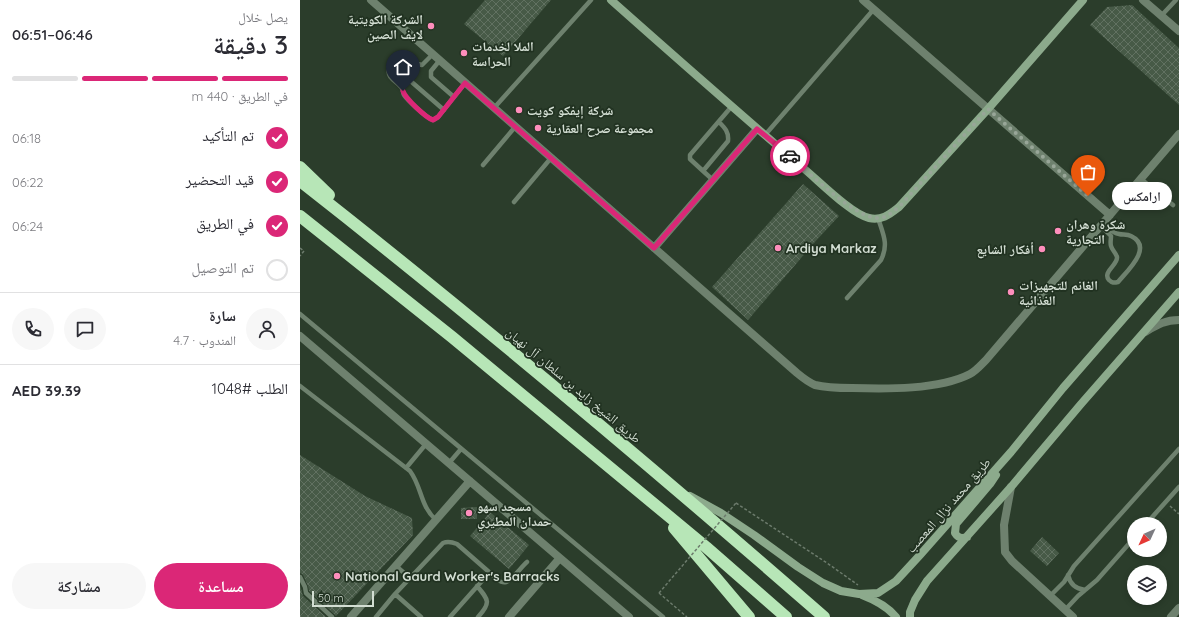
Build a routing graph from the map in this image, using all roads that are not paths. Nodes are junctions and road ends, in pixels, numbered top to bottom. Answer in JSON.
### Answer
{"nodes":[{"id":1,"x":370,"y":0,"type":"edge"},
{"id":2,"x":592,"y":0,"type":"edge"},
{"id":3,"x":611,"y":0,"type":"edge"},
{"id":4,"x":1083,"y":0,"type":"edge"},
{"id":5,"x":1143,"y":0,"type":"edge"},
{"id":6,"x":1176,"y":0,"type":"edge"},
{"id":7,"x":870,"y":4,"type":"edge"},
{"id":8,"x":1161,"y":16,"type":"junction"},
{"id":9,"x":1179,"y":31,"type":"edge"},
{"id":10,"x":433,"y":54,"type":"junction"},
{"id":11,"x":440,"y":60,"type":"junction"},
{"id":12,"x":392,"y":65,"type":"junction"},
{"id":13,"x":465,"y":83,"type":"junction"},
{"id":14,"x":454,"y":97,"type":"junction"},
{"id":15,"x":732,"y":106,"type":"junction"},
{"id":16,"x":494,"y":108,"type":"junction"},
{"id":17,"x":988,"y":109,"type":"junction"},
{"id":18,"x":444,"y":110,"type":"junction"},
{"id":19,"x":719,"y":122,"type":"junction"},
{"id":20,"x":515,"y":127,"type":"junction"},
{"id":21,"x":757,"y":129,"type":"junction"},
{"id":22,"x":1179,"y":134,"type":"edge"},
{"id":23,"x":765,"y":135,"type":"junction"},
{"id":24,"x":551,"y":158,"type":"junction"},
{"id":25,"x":483,"y":165,"type":"dead end"},
{"id":26,"x":300,"y":167,"type":"edge"},
{"id":27,"x":703,"y":171,"type":"junction"},
{"id":28,"x":1141,"y":179,"type":"junction"},
{"id":29,"x":713,"y":180,"type":"junction"},
{"id":30,"x":300,"y":181,"type":"edge"},
{"id":31,"x":514,"y":202,"type":"dead end"},
{"id":32,"x":1173,"y":205,"type":"dead end"},
{"id":33,"x":1110,"y":215,"type":"junction"},
{"id":34,"x":300,"y":216,"type":"edge"},
{"id":35,"x":878,"y":218,"type":"junction"},
{"id":36,"x":1102,"y":224,"type":"junction"},
{"id":37,"x":368,"y":234,"type":"junction"},
{"id":38,"x":654,"y":248,"type":"junction"},
{"id":39,"x":1179,"y":255,"type":"edge"},
{"id":40,"x":1179,"y":292,"type":"edge"},
{"id":41,"x":847,"y":298,"type":"dead end"},
{"id":42,"x":300,"y":314,"type":"edge"},
{"id":43,"x":1179,"y":320,"type":"edge"},
{"id":44,"x":1141,"y":335,"type":"junction"},
{"id":45,"x":300,"y":336,"type":"edge"},
{"id":46,"x":300,"y":386,"type":"edge"},
{"id":47,"x":426,"y":444,"type":"junction"},
{"id":48,"x":461,"y":448,"type":"junction"},
{"id":49,"x":1179,"y":449,"type":"edge"},
{"id":50,"x":1011,"y":452,"type":"junction"},
{"id":51,"x":449,"y":463,"type":"junction"},
{"id":52,"x":406,"y":468,"type":"junction"},
{"id":53,"x":470,"y":481,"type":"junction"},
{"id":54,"x":1179,"y":486,"type":"edge"},
{"id":55,"x":1011,"y":487,"type":"junction"},
{"id":56,"x":679,"y":490,"type":"junction"},
{"id":57,"x":652,"y":503,"type":"junction"},
{"id":58,"x":1152,"y":517,"type":"edge"},
{"id":59,"x":436,"y":520,"type":"junction"},
{"id":60,"x":967,"y":537,"type":"junction"},
{"id":61,"x":1127,"y":546,"type":"edge"},
{"id":62,"x":559,"y":559,"type":"junction"},
{"id":63,"x":527,"y":562,"type":"dead end"},
{"id":64,"x":396,"y":566,"type":"junction"},
{"id":65,"x":489,"y":573,"type":"junction"},
{"id":66,"x":1068,"y":575,"type":"junction"},
{"id":67,"x":300,"y":577,"type":"edge"},
{"id":68,"x":410,"y":578,"type":"junction"},
{"id":69,"x":477,"y":586,"type":"junction"},
{"id":70,"x":1085,"y":590,"type":"junction"},
{"id":71,"x":303,"y":594,"type":"edge"},
{"id":72,"x":395,"y":594,"type":"junction"},
{"id":73,"x":859,"y":594,"type":"junction"},
{"id":74,"x":1050,"y":596,"type":"junction"},
{"id":75,"x":1179,"y":608,"type":"edge"},
{"id":76,"x":1065,"y":610,"type":"junction"},
{"id":77,"x":332,"y":617,"type":"edge"},
{"id":78,"x":351,"y":617,"type":"edge"},
{"id":79,"x":376,"y":617,"type":"edge"},
{"id":80,"x":421,"y":617,"type":"edge"},
{"id":81,"x":450,"y":617,"type":"edge"},
{"id":82,"x":478,"y":617,"type":"edge"},
{"id":83,"x":509,"y":617,"type":"edge"},
{"id":84,"x":629,"y":617,"type":"edge"},
{"id":85,"x":663,"y":617,"type":"edge"},
{"id":86,"x":750,"y":617,"type":"edge"},
{"id":87,"x":786,"y":617,"type":"edge"},
{"id":88,"x":824,"y":617,"type":"edge"},
{"id":89,"x":896,"y":617,"type":"edge"},
{"id":90,"x":910,"y":617,"type":"edge"},
{"id":91,"x":1073,"y":617,"type":"edge"},
{"id":92,"x":1171,"y":617,"type":"edge"}],
"edges":[{"from":1,"to":10,"type":"street"},
{"from":2,"to":16,"type":"lane"},
{"from":3,"to":15,"type":"street"},
{"from":4,"to":17,"type":"street"},
{"from":5,"to":8,"type":"street"},
{"from":6,"to":8,"type":"lane"},
{"from":7,"to":17,"type":"street"},
{"from":7,"to":23,"type":"lane"},
{"from":8,"to":9,"type":"street"},
{"from":10,"to":11,"type":"street"},
{"from":10,"to":12,"type":"lane"},
{"from":11,"to":13,"type":"street"},
{"from":11,"to":14,"type":"lane"},
{"from":12,"to":18,"type":"lane"},
{"from":12,"to":18,"type":"lane"},
{"from":13,"to":14,"type":"lane"},
{"from":13,"to":16,"type":"street"},
{"from":14,"to":18,"type":"lane"},
{"from":15,"to":19,"type":"lane"},
{"from":15,"to":21,"type":"street"},
{"from":16,"to":20,"type":"street"},
{"from":17,"to":33,"type":"street"},
{"from":17,"to":35,"type":"street"},
{"from":19,"to":27,"type":"lane"},
{"from":19,"to":27,"type":"lane"},
{"from":20,"to":24,"type":"street"},
{"from":20,"to":25,"type":"lane"},
{"from":21,"to":23,"type":"street"},
{"from":21,"to":29,"type":"street"},
{"from":22,"to":28,"type":"street"},
{"from":23,"to":35,"type":"street"},
{"from":24,"to":31,"type":"lane"},
{"from":24,"to":38,"type":"street"},
{"from":26,"to":37,"type":"highway"},
{"from":27,"to":29,"type":"lane"},
{"from":28,"to":32,"type":"lane"},
{"from":28,"to":33,"type":"street"},
{"from":29,"to":38,"type":"street"},
{"from":30,"to":37,"type":"highway","name":"طريق الشيخ زايد بن سلطان آل نهيان"},
{"from":33,"to":36,"type":"street"},
{"from":34,"to":57,"type":"highway"},
{"from":35,"to":41,"type":"lane"},
{"from":36,"to":36,"type":"lane"},
{"from":36,"to":38,"type":"street"},
{"from":37,"to":56,"type":"highway","name":"طريق الشيخ زايد بن سلطان آل نهيان"},
{"from":39,"to":50,"type":"street","name":"طريق محمد نزال المعصب"},
{"from":40,"to":44,"type":"street"},
{"from":42,"to":48,"type":"lane"},
{"from":43,"to":44,"type":"street"},
{"from":44,"to":55,"type":"street"},
{"from":45,"to":47,"type":"street"},
{"from":46,"to":52,"type":"lane"},
{"from":47,"to":51,"type":"street"},
{"from":47,"to":52,"type":"lane"},
{"from":48,"to":51,"type":"lane"},
{"from":48,"to":85,"type":"lane"},
{"from":49,"to":66,"type":"lane"},
{"from":50,"to":60,"type":"street"},
{"from":50,"to":73,"type":"street","name":"طريق محمد نزال المعصب"},
{"from":51,"to":53,"type":"street"},
{"from":52,"to":59,"type":"lane"},
{"from":53,"to":59,"type":"street"},
{"from":53,"to":62,"type":"street"},
{"from":54,"to":58,"type":"lane"},
{"from":55,"to":60,"type":"street"},
{"from":55,"to":74,"type":"street"},
{"from":56,"to":73,"type":"street","name":"طريق محمد نزال المعصب"},
{"from":56,"to":88,"type":"highway","name":"طريق الشيخ زايد بن سلطان آل نهيان"},
{"from":57,"to":86,"type":"highway"},
{"from":57,"to":87,"type":"highway"},
{"from":59,"to":64,"type":"street"},
{"from":60,"to":90,"type":"street"},
{"from":61,"to":70,"type":"lane"},
{"from":62,"to":83,"type":"street"},
{"from":62,"to":84,"type":"street"},
{"from":63,"to":65,"type":"lane"},
{"from":64,"to":68,"type":"lane"},
{"from":64,"to":78,"type":"street"},
{"from":65,"to":68,"type":"lane"},
{"from":65,"to":69,"type":"lane"},
{"from":66,"to":70,"type":"lane"},
{"from":66,"to":74,"type":"lane"},
{"from":67,"to":71,"type":"lane"},
{"from":68,"to":72,"type":"lane"},
{"from":69,"to":81,"type":"lane"},
{"from":69,"to":82,"type":"lane"},
{"from":70,"to":76,"type":"lane"},
{"from":71,"to":77,"type":"lane"},
{"from":72,"to":79,"type":"lane"},
{"from":72,"to":80,"type":"lane"},
{"from":73,"to":89,"type":"street"},
{"from":74,"to":76,"type":"street"},
{"from":75,"to":92,"type":"street"},
{"from":76,"to":91,"type":"street"}]}
